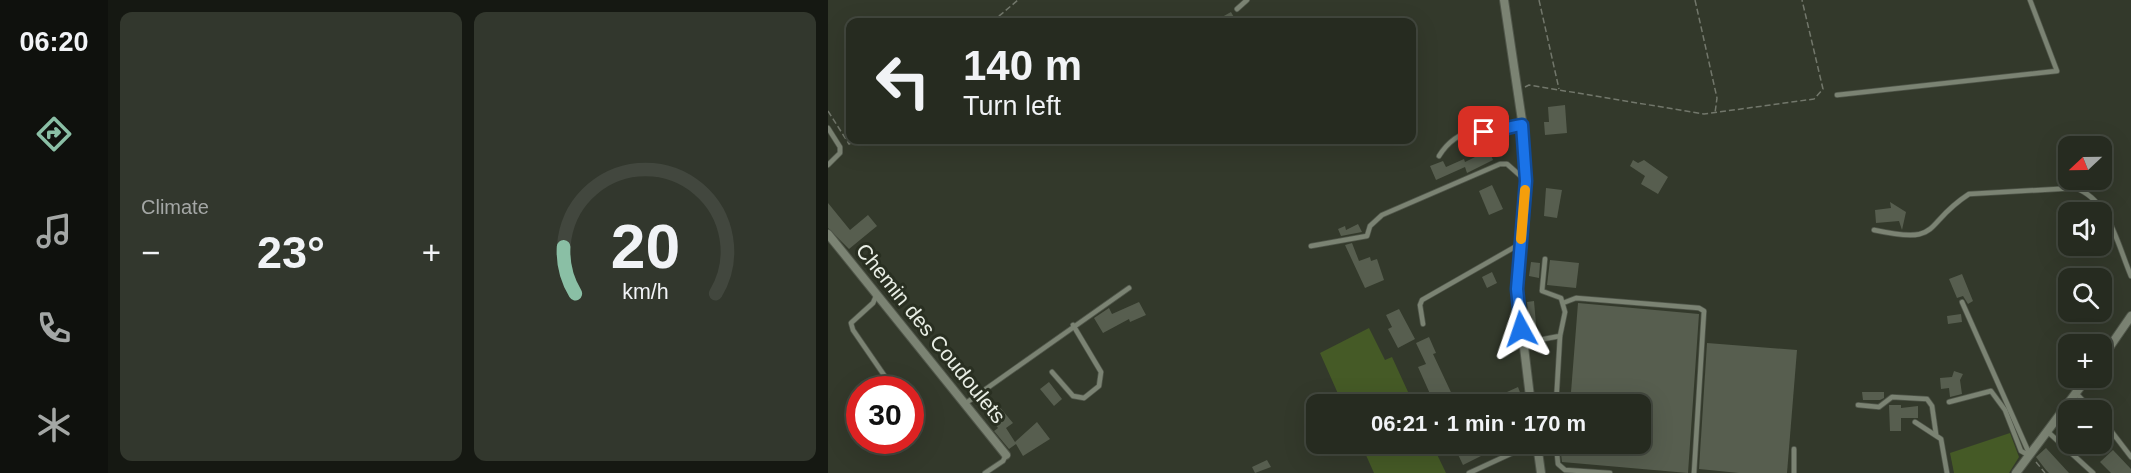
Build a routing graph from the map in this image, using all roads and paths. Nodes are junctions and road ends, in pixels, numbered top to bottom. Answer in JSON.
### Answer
{"nodes":[{"id":1,"x":1018,"y":0,"type":"edge"},
{"id":2,"x":1247,"y":0,"type":"edge"},
{"id":3,"x":1504,"y":0,"type":"edge"},
{"id":4,"x":1539,"y":0,"type":"edge"},
{"id":5,"x":1695,"y":0,"type":"edge"},
{"id":6,"x":1802,"y":0,"type":"edge"},
{"id":7,"x":2030,"y":0,"type":"edge"},
{"id":8,"x":1237,"y":9,"type":"dead end"},
{"id":9,"x":997,"y":18,"type":"edge"},
{"id":10,"x":1560,"y":90,"type":"junction"},
{"id":11,"x":1518,"y":91,"type":"junction"},
{"id":12,"x":1837,"y":95,"type":"dead end"},
{"id":13,"x":828,"y":111,"type":"edge"},
{"id":14,"x":1714,"y":114,"type":"junction"},
{"id":15,"x":1522,"y":125,"type":"junction"},
{"id":16,"x":828,"y":128,"type":"edge"},
{"id":17,"x":846,"y":139,"type":"edge"},
{"id":18,"x":1439,"y":156,"type":"dead end"},
{"id":19,"x":828,"y":165,"type":"edge"},
{"id":20,"x":1526,"y":181,"type":"junction"},
{"id":21,"x":1874,"y":230,"type":"dead end"},
{"id":22,"x":828,"y":234,"type":"edge"},
{"id":23,"x":1520,"y":244,"type":"junction"},
{"id":24,"x":1311,"y":246,"type":"dead end"},
{"id":25,"x":1545,"y":259,"type":"dead end"},
{"id":26,"x":2131,"y":276,"type":"edge"},
{"id":27,"x":1129,"y":288,"type":"dead end"},
{"id":28,"x":877,"y":294,"type":"junction"},
{"id":29,"x":1962,"y":302,"type":"dead end"},
{"id":30,"x":1563,"y":303,"type":"junction"},
{"id":31,"x":2131,"y":316,"type":"edge"},
{"id":32,"x":1423,"y":324,"type":"dead end"},
{"id":33,"x":1073,"y":326,"type":"junction"},
{"id":34,"x":1560,"y":336,"type":"junction"},
{"id":35,"x":1523,"y":343,"type":"junction"},
{"id":36,"x":2112,"y":344,"type":"edge"},
{"id":37,"x":1052,"y":372,"type":"dead end"},
{"id":38,"x":883,"y":376,"type":"edge"},
{"id":39,"x":2080,"y":388,"type":"edge"},
{"id":40,"x":2076,"y":393,"type":"junction"},
{"id":41,"x":1530,"y":394,"type":"edge"},
{"id":42,"x":1557,"y":394,"type":"edge"},
{"id":43,"x":2083,"y":400,"type":"edge"},
{"id":44,"x":1948,"y":402,"type":"dead end"},
{"id":45,"x":966,"y":403,"type":"junction"},
{"id":46,"x":1858,"y":405,"type":"dead end"},
{"id":47,"x":1915,"y":422,"type":"dead end"},
{"id":48,"x":2048,"y":432,"type":"junction"},
{"id":49,"x":2112,"y":432,"type":"edge"},
{"id":50,"x":1936,"y":435,"type":"junction"},
{"id":51,"x":1794,"y":449,"type":"dead end"},
{"id":52,"x":1510,"y":454,"type":"edge"},
{"id":53,"x":1538,"y":454,"type":"edge"},
{"id":54,"x":1557,"y":454,"type":"edge"},
{"id":55,"x":1006,"y":455,"type":"joint"},
{"id":56,"x":2030,"y":456,"type":"junction"},
{"id":57,"x":2131,"y":457,"type":"edge"},
{"id":58,"x":985,"y":473,"type":"edge"},
{"id":59,"x":1469,"y":473,"type":"edge"},
{"id":60,"x":1541,"y":473,"type":"edge"},
{"id":61,"x":1610,"y":473,"type":"edge"},
{"id":62,"x":1694,"y":473,"type":"edge"},
{"id":63,"x":1794,"y":473,"type":"edge"},
{"id":64,"x":1947,"y":473,"type":"edge"},
{"id":65,"x":2016,"y":473,"type":"edge"},
{"id":66,"x":2045,"y":473,"type":"edge"},
{"id":67,"x":2093,"y":473,"type":"edge"}],
"edges":[{"from":1,"to":9,"type":"path"},
{"from":2,"to":8,"type":"lane"},
{"from":3,"to":11,"type":"street"},
{"from":4,"to":10,"type":"path"},
{"from":5,"to":14,"type":"path"},
{"from":6,"to":14,"type":"path"},
{"from":7,"to":12,"type":"lane"},
{"from":10,"to":11,"type":"path"},
{"from":10,"to":14,"type":"path"},
{"from":11,"to":15,"type":"street"},
{"from":13,"to":17,"type":"path"},
{"from":15,"to":18,"type":"lane"},
{"from":15,"to":20,"type":"street"},
{"from":16,"to":19,"type":"lane"},
{"from":20,"to":23,"type":"street"},
{"from":20,"to":24,"type":"lane"},
{"from":21,"to":26,"type":"lane"},
{"from":22,"to":28,"type":"street","name":"Chemin des Coudoulets"},
{"from":23,"to":32,"type":"lane"},
{"from":23,"to":35,"type":"street"},
{"from":25,"to":30,"type":"lane"},
{"from":27,"to":33,"type":"lane"},
{"from":28,"to":38,"type":"lane"},
{"from":28,"to":45,"type":"street","name":"Chemin des Coudoulets"},
{"from":29,"to":56,"type":"lane"},
{"from":30,"to":34,"type":"lane"},
{"from":30,"to":62,"type":"lane"},
{"from":31,"to":36,"type":"street"},
{"from":33,"to":37,"type":"lane"},
{"from":33,"to":45,"type":"lane"},
{"from":34,"to":35,"type":"lane"},
{"from":34,"to":42,"type":"lane"},
{"from":35,"to":41,"type":"street"},
{"from":39,"to":40,"type":"street"},
{"from":40,"to":43,"type":"lane"},
{"from":40,"to":48,"type":"street"},
{"from":44,"to":56,"type":"lane"},
{"from":45,"to":55,"type":"street","name":"Chemin des Coudoulets"},
{"from":46,"to":50,"type":"lane"},
{"from":47,"to":50,"type":"lane"},
{"from":48,"to":56,"type":"street"},
{"from":48,"to":67,"type":"lane"},
{"from":49,"to":57,"type":"lane"},
{"from":50,"to":64,"type":"lane"},
{"from":51,"to":63,"type":"lane"},
{"from":52,"to":59,"type":"lane"},
{"from":53,"to":60,"type":"street"},
{"from":54,"to":61,"type":"lane"},
{"from":55,"to":58,"type":"lane"},
{"from":56,"to":65,"type":"street"},
{"from":56,"to":66,"type":"path"}]}
